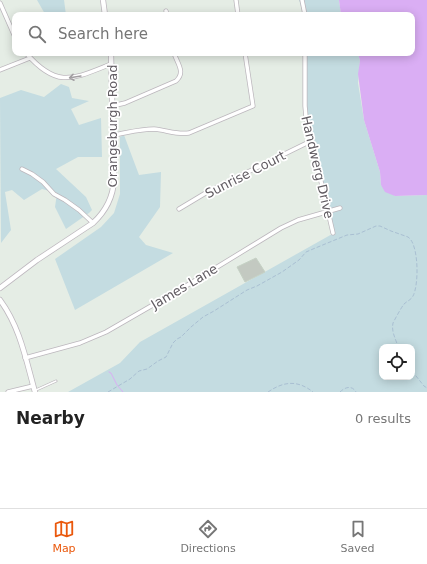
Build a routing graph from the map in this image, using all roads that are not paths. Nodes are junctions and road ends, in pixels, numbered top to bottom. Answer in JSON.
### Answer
{"nodes":[{"id":1,"x":103,"y":0,"type":"edge"},
{"id":2,"x":236,"y":0,"type":"edge"},
{"id":3,"x":302,"y":0,"type":"edge"},
{"id":4,"x":0,"y":3,"type":"edge"},
{"id":5,"x":105,"y":12,"type":"edge"},
{"id":6,"x":238,"y":12,"type":"edge"},
{"id":7,"x":304,"y":12,"type":"edge"},
{"id":8,"x":12,"y":30,"type":"edge"},
{"id":9,"x":111,"y":56,"type":"edge"},
{"id":10,"x":175,"y":56,"type":"edge"},
{"id":11,"x":245,"y":56,"type":"edge"},
{"id":12,"x":305,"y":56,"type":"edge"},
{"id":13,"x":30,"y":58,"type":"joint"},
{"id":14,"x":111,"y":64,"type":"junction"},
{"id":15,"x":0,"y":70,"type":"edge"},
{"id":16,"x":112,"y":106,"type":"junction"},
{"id":17,"x":113,"y":135,"type":"junction"},
{"id":18,"x":312,"y":141,"type":"junction"},
{"id":19,"x":22,"y":169,"type":"dead end"},
{"id":20,"x":340,"y":208,"type":"dead end"},
{"id":21,"x":179,"y":209,"type":"dead end"},
{"id":22,"x":328,"y":212,"type":"junction"},
{"id":23,"x":93,"y":223,"type":"junction"},
{"id":24,"x":333,"y":233,"type":"dead end"},
{"id":25,"x":0,"y":288,"type":"edge"},
{"id":26,"x":0,"y":300,"type":"edge"},
{"id":27,"x":25,"y":358,"type":"junction"},
{"id":28,"x":56,"y":381,"type":"dead end"},
{"id":29,"x":34,"y":390,"type":"edge"},
{"id":30,"x":8,"y":392,"type":"edge"}],
"edges":[{"from":1,"to":5,"type":"main road"},
{"from":2,"to":6,"type":"street"},
{"from":3,"to":7,"type":"street"},
{"from":4,"to":8,"type":"street"},
{"from":9,"to":14,"type":"main road","name":"Orangeburgh Road"},
{"from":10,"to":16,"type":"street"},
{"from":11,"to":17,"type":"street"},
{"from":12,"to":18,"type":"street","name":"Handwerg Drive"},
{"from":14,"to":13,"type":"street","one_way":true},
{"from":13,"to":15,"type":"street"},
{"from":14,"to":16,"type":"main road","name":"Orangeburgh Road"},
{"from":16,"to":17,"type":"main road","name":"Orangeburgh Road"},
{"from":17,"to":23,"type":"main road","name":"Orangeburgh Road"},
{"from":18,"to":21,"type":"street","name":"Sunrise Court"},
{"from":18,"to":22,"type":"street","name":"Handwerg Drive"},
{"from":19,"to":23,"type":"street"},
{"from":20,"to":22,"type":"street","name":"James Lane"},
{"from":22,"to":24,"type":"street","name":"Handwerg Drive"},
{"from":22,"to":27,"type":"street","name":"James Lane"},
{"from":23,"to":25,"type":"main road","name":"Orangeburgh Road"},
{"from":26,"to":27,"type":"main road"},
{"from":27,"to":29,"type":"main road"},
{"from":28,"to":29,"type":"lane"},
{"from":29,"to":30,"type":"street"}]}
